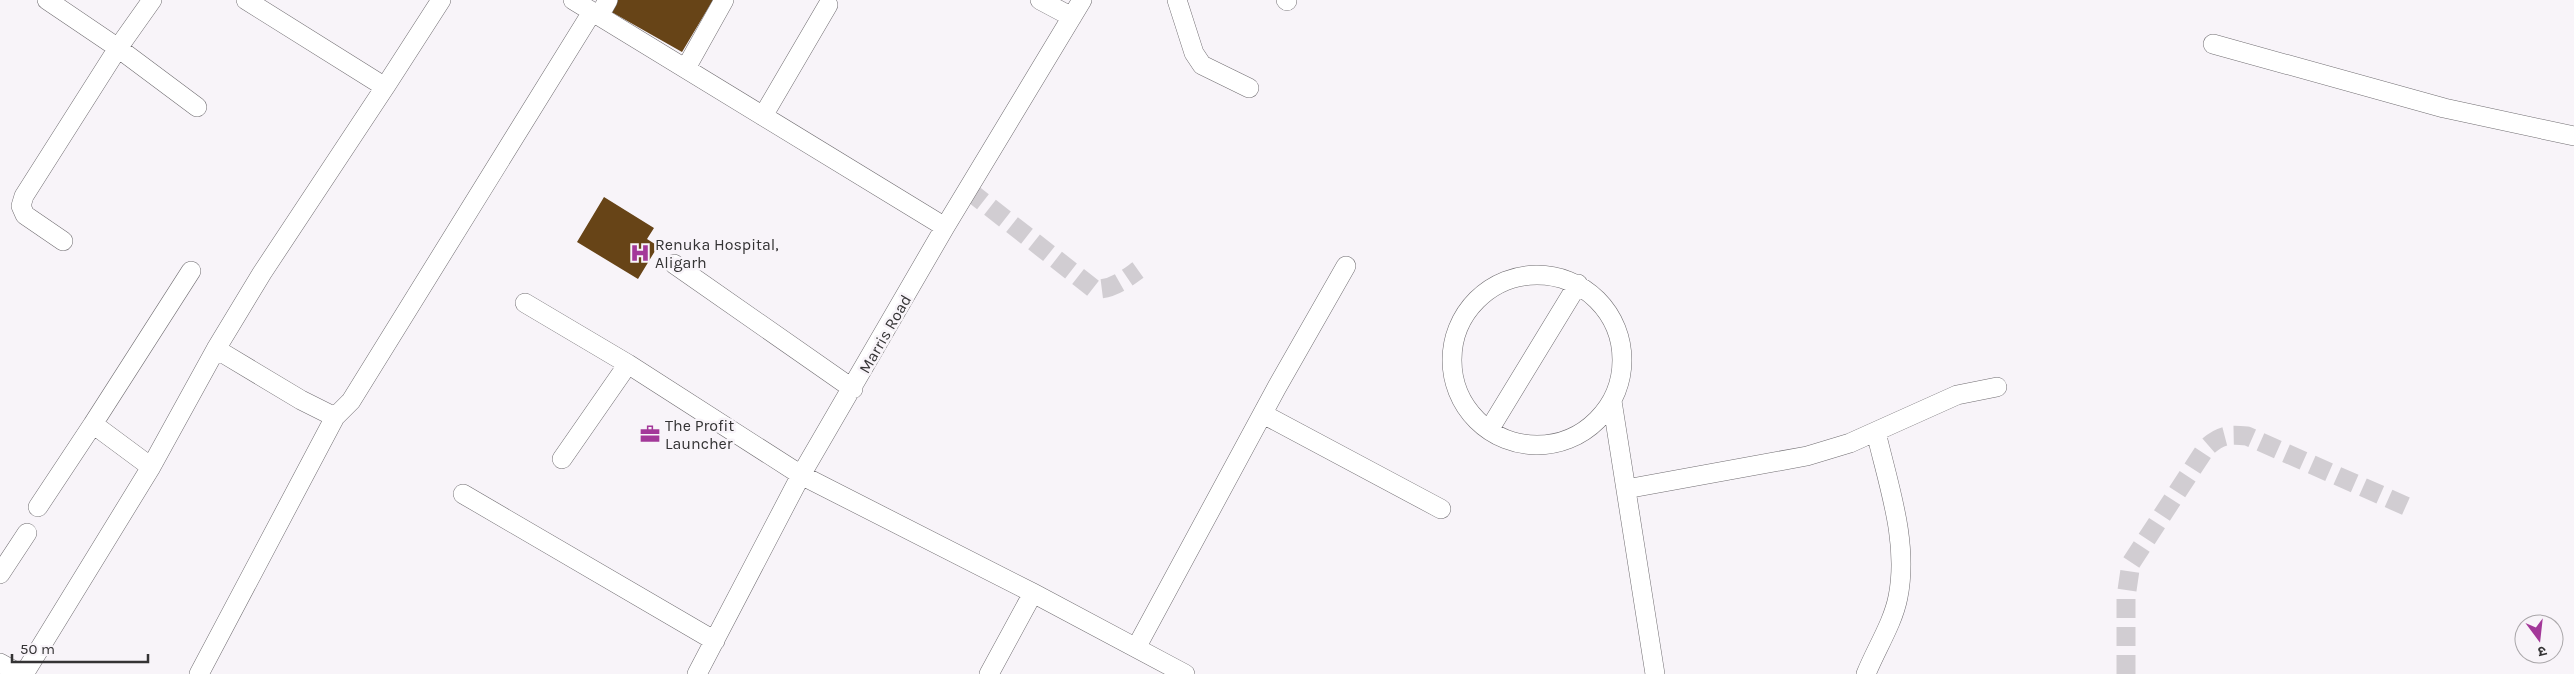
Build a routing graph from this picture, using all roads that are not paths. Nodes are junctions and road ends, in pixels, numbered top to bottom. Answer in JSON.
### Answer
{"nodes":[{"id":1,"x":152,"y":0,"type":"edge"},
{"id":2,"x":246,"y":0,"type":"edge"},
{"id":3,"x":441,"y":0,"type":"edge"},
{"id":4,"x":573,"y":0,"type":"edge"},
{"id":5,"x":724,"y":0,"type":"edge"},
{"id":6,"x":1040,"y":0,"type":"edge"},
{"id":7,"x":1082,"y":0,"type":"edge"},
{"id":8,"x":1177,"y":0,"type":"edge"},
{"id":9,"x":54,"y":2,"type":"edge"},
{"id":10,"x":828,"y":6,"type":"dead end"},
{"id":11,"x":600,"y":9,"type":"edge"},
{"id":12,"x":1072,"y":17,"type":"junction"},
{"id":13,"x":2214,"y":44,"type":"dead end"},
{"id":14,"x":118,"y":48,"type":"junction"},
{"id":15,"x":686,"y":68,"type":"junction"},
{"id":16,"x":385,"y":87,"type":"junction"},
{"id":17,"x":1250,"y":88,"type":"dead end"},
{"id":18,"x":197,"y":107,"type":"dead end"},
{"id":19,"x":763,"y":116,"type":"junction"},
{"id":20,"x":2574,"y":136,"type":"edge"},
{"id":21,"x":945,"y":228,"type":"junction"},
{"id":22,"x":63,"y":242,"type":"dead end"},
{"id":23,"x":674,"y":264,"type":"dead end"},
{"id":24,"x":1346,"y":266,"type":"dead end"},
{"id":25,"x":191,"y":271,"type":"dead end"},
{"id":26,"x":1578,"y":284,"type":"junction"},
{"id":27,"x":525,"y":303,"type":"dead end"},
{"id":28,"x":216,"y":349,"type":"junction"},
{"id":29,"x":628,"y":364,"type":"junction"},
{"id":30,"x":1997,"y":387,"type":"dead end"},
{"id":31,"x":853,"y":389,"type":"junction"},
{"id":32,"x":1612,"y":401,"type":"junction"},
{"id":33,"x":1263,"y":414,"type":"junction"},
{"id":34,"x":335,"y":417,"type":"junction"},
{"id":35,"x":93,"y":424,"type":"junction"},
{"id":36,"x":1489,"y":430,"type":"junction"},
{"id":37,"x":1876,"y":432,"type":"junction"},
{"id":38,"x":562,"y":459,"type":"dead end"},
{"id":39,"x":151,"y":467,"type":"junction"},
{"id":40,"x":801,"y":475,"type":"junction"},
{"id":41,"x":1626,"y":489,"type":"junction"},
{"id":42,"x":463,"y":494,"type":"dead end"},
{"id":43,"x":38,"y":507,"type":"dead end"},
{"id":44,"x":1441,"y":509,"type":"dead end"},
{"id":45,"x":27,"y":533,"type":"dead end"},
{"id":46,"x":0,"y":574,"type":"edge"},
{"id":47,"x":1033,"y":593,"type":"junction"},
{"id":48,"x":715,"y":641,"type":"junction"},
{"id":49,"x":1136,"y":648,"type":"junction"},
{"id":50,"x":0,"y":662,"type":"edge"},
{"id":51,"x":22,"y":674,"type":"edge"},
{"id":52,"x":199,"y":674,"type":"edge"},
{"id":53,"x":697,"y":674,"type":"edge"},
{"id":54,"x":989,"y":674,"type":"edge"},
{"id":55,"x":1186,"y":674,"type":"edge"},
{"id":56,"x":1655,"y":674,"type":"edge"},
{"id":57,"x":1866,"y":674,"type":"edge"}],
"edges":[{"from":1,"to":14,"type":"street"},
{"from":2,"to":16,"type":"street"},
{"from":3,"to":16,"type":"street"},
{"from":4,"to":11,"type":"street"},
{"from":5,"to":15,"type":"street"},
{"from":6,"to":12,"type":"street"},
{"from":7,"to":12,"type":"street","name":"Marris Road"},
{"from":8,"to":17,"type":"street"},
{"from":9,"to":14,"type":"street"},
{"from":10,"to":19,"type":"street"},
{"from":11,"to":15,"type":"street"},
{"from":11,"to":34,"type":"street"},
{"from":12,"to":21,"type":"street","name":"Marris Road"},
{"from":13,"to":20,"type":"street"},
{"from":14,"to":18,"type":"street"},
{"from":14,"to":22,"type":"street"},
{"from":15,"to":19,"type":"street"},
{"from":16,"to":28,"type":"street"},
{"from":19,"to":21,"type":"street"},
{"from":21,"to":31,"type":"street","name":"Marris Road"},
{"from":23,"to":31,"type":"street"},
{"from":24,"to":33,"type":"street"},
{"from":25,"to":35,"type":"street"},
{"from":26,"to":32,"type":"street"},
{"from":26,"to":36,"type":"street"},
{"from":26,"to":36,"type":"street"},
{"from":27,"to":29,"type":"street"},
{"from":28,"to":34,"type":"street"},
{"from":28,"to":39,"type":"street"},
{"from":29,"to":38,"type":"street"},
{"from":29,"to":40,"type":"street"},
{"from":30,"to":37,"type":"street"},
{"from":31,"to":40,"type":"street","name":"Marris Road"},
{"from":32,"to":36,"type":"street"},
{"from":32,"to":41,"type":"street"},
{"from":33,"to":44,"type":"street"},
{"from":33,"to":49,"type":"street"},
{"from":34,"to":52,"type":"street"},
{"from":35,"to":39,"type":"street"},
{"from":35,"to":43,"type":"street"},
{"from":37,"to":41,"type":"street"},
{"from":37,"to":57,"type":"street"},
{"from":39,"to":51,"type":"street"},
{"from":40,"to":47,"type":"street"},
{"from":40,"to":48,"type":"street","name":"Marris Road"},
{"from":41,"to":56,"type":"street"},
{"from":42,"to":48,"type":"street"},
{"from":45,"to":46,"type":"street"},
{"from":47,"to":49,"type":"street"},
{"from":47,"to":54,"type":"street"},
{"from":48,"to":53,"type":"street","name":"Marris Road"},
{"from":49,"to":55,"type":"street"},
{"from":50,"to":51,"type":"street"}]}
